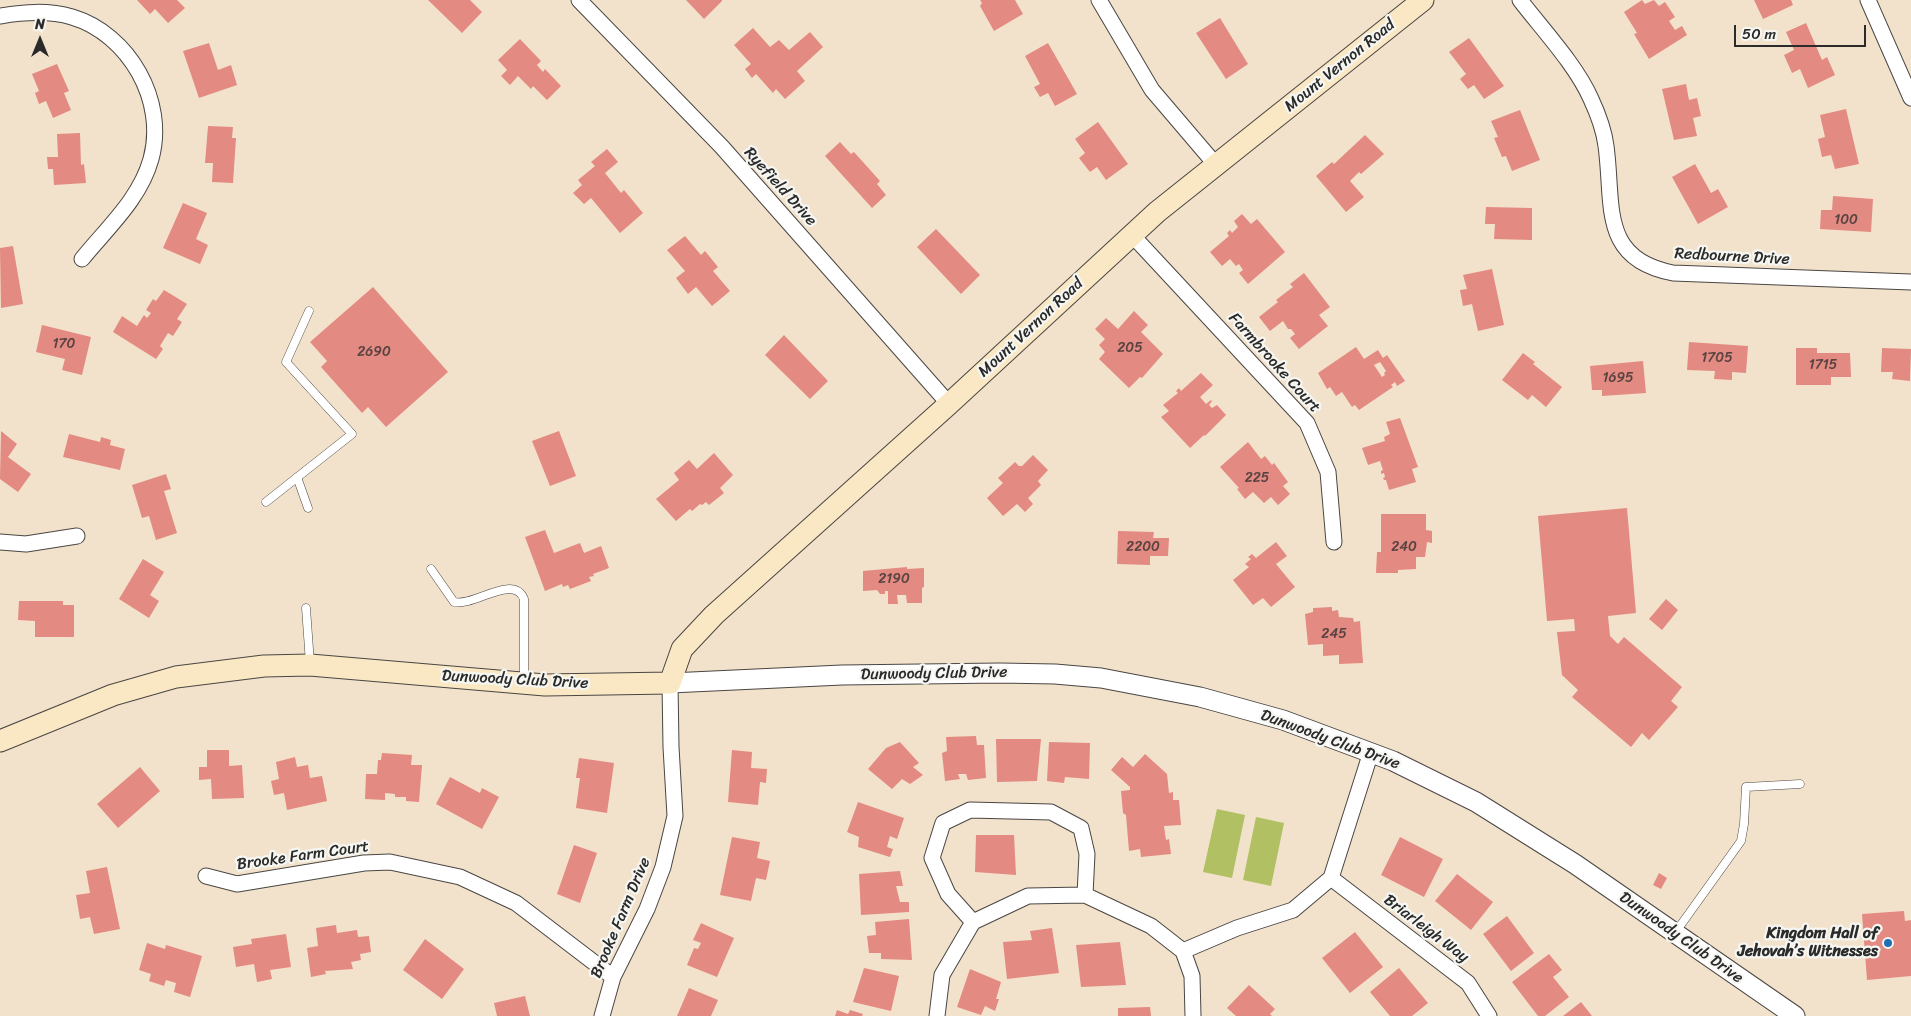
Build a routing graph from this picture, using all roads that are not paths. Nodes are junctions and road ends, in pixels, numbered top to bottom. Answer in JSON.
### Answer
{"nodes":[{"id":1,"x":579,"y":0,"type":"edge"},
{"id":2,"x":1099,"y":0,"type":"edge"},
{"id":3,"x":1423,"y":0,"type":"edge"},
{"id":4,"x":1520,"y":0,"type":"edge"},
{"id":5,"x":1868,"y":0,"type":"edge"},
{"id":6,"x":0,"y":16,"type":"edge"},
{"id":7,"x":1910,"y":91,"type":"edge"},
{"id":8,"x":1216,"y":165,"type":"junction"},
{"id":9,"x":1132,"y":235,"type":"junction"},
{"id":10,"x":82,"y":259,"type":"dead end"},
{"id":11,"x":1911,"y":282,"type":"edge"},
{"id":12,"x":309,"y":311,"type":"dead end"},
{"id":13,"x":949,"y":404,"type":"junction"},
{"id":14,"x":297,"y":477,"type":"junction"},
{"id":15,"x":266,"y":502,"type":"dead end"},
{"id":16,"x":308,"y":508,"type":"dead end"},
{"id":17,"x":77,"y":536,"type":"dead end"},
{"id":18,"x":0,"y":542,"type":"edge"},
{"id":19,"x":1334,"y":542,"type":"dead end"},
{"id":20,"x":431,"y":569,"type":"dead end"},
{"id":21,"x":306,"y":608,"type":"dead end"},
{"id":22,"x":310,"y":665,"type":"junction"},
{"id":23,"x":524,"y":683,"type":"junction"},
{"id":24,"x":670,"y":683,"type":"junction"},
{"id":25,"x":0,"y":741,"type":"edge"},
{"id":26,"x":1371,"y":752,"type":"junction"},
{"id":27,"x":1800,"y":784,"type":"dead end"},
{"id":28,"x":206,"y":876,"type":"dead end"},
{"id":29,"x":1331,"y":878,"type":"junction"},
{"id":30,"x":1085,"y":895,"type":"junction"},
{"id":31,"x":973,"y":922,"type":"junction"},
{"id":32,"x":1674,"y":933,"type":"junction"},
{"id":33,"x":1183,"y":951,"type":"junction"},
{"id":34,"x":613,"y":978,"type":"junction"},
{"id":35,"x":602,"y":1016,"type":"edge"},
{"id":36,"x":938,"y":1016,"type":"edge"},
{"id":37,"x":1193,"y":1016,"type":"edge"},
{"id":38,"x":1489,"y":1016,"type":"edge"},
{"id":39,"x":1795,"y":1016,"type":"edge"}],
"edges":[{"from":1,"to":13,"type":"street","name":"Ryefield Drive"},
{"from":2,"to":8,"type":"street"},
{"from":3,"to":8,"type":"main road","name":"Mount Vernon Road"},
{"from":4,"to":11,"type":"street","name":"Redbourne Drive"},
{"from":5,"to":7,"type":"street"},
{"from":6,"to":10,"type":"street"},
{"from":8,"to":9,"type":"main road","name":"Mount Vernon Road"},
{"from":9,"to":13,"type":"main road","name":"Mount Vernon Road"},
{"from":9,"to":19,"type":"street","name":"Farmbrooke Court"},
{"from":12,"to":14,"type":"lane"},
{"from":13,"to":24,"type":"main road","name":"Mount Vernon Road"},
{"from":14,"to":15,"type":"lane"},
{"from":14,"to":16,"type":"lane"},
{"from":17,"to":18,"type":"street"},
{"from":20,"to":23,"type":"lane"},
{"from":21,"to":22,"type":"lane"},
{"from":22,"to":23,"type":"main road","name":"Dunwoody Club Drive"},
{"from":22,"to":25,"type":"main road","name":"Dunwoody Club Drive"},
{"from":23,"to":24,"type":"main road","name":"Dunwoody Club Drive"},
{"from":24,"to":26,"type":"street","name":"Dunwoody Club Drive"},
{"from":24,"to":34,"type":"street","name":"Brooke Farm Drive"},
{"from":26,"to":29,"type":"street"},
{"from":26,"to":32,"type":"street","name":"Dunwoody Club Drive"},
{"from":27,"to":32,"type":"lane"},
{"from":28,"to":34,"type":"street","name":"Brooke Farm Court"},
{"from":29,"to":33,"type":"street"},
{"from":29,"to":38,"type":"street","name":"Briarleigh Way"},
{"from":30,"to":31,"type":"street"},
{"from":30,"to":31,"type":"street"},
{"from":30,"to":33,"type":"street"},
{"from":31,"to":36,"type":"street"},
{"from":32,"to":39,"type":"street","name":"Dunwoody Club Drive"},
{"from":33,"to":37,"type":"street"},
{"from":34,"to":35,"type":"street","name":"Brooke Farm Drive"}]}
